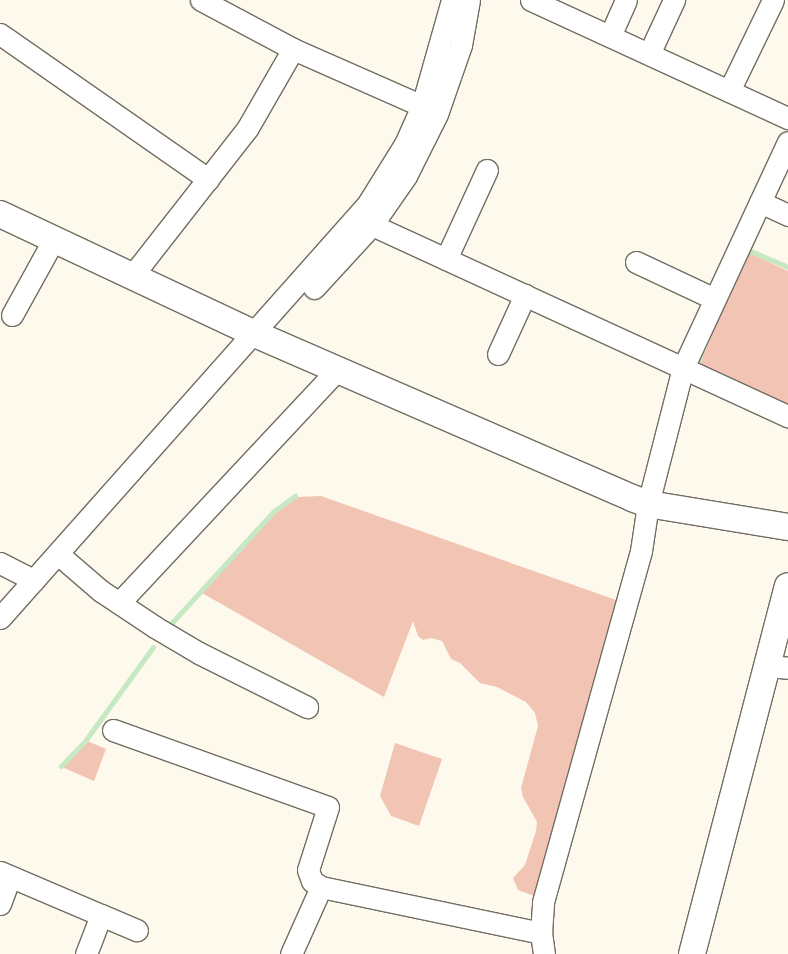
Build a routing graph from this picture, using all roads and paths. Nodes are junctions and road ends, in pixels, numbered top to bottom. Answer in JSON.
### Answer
{"nodes":[{"id":1,"x":201,"y":0,"type":"edge"},
{"id":2,"x":452,"y":0,"type":"edge"},
{"id":3,"x":468,"y":0,"type":"edge"},
{"id":4,"x":531,"y":0,"type":"edge"},
{"id":5,"x":626,"y":0,"type":"edge"},
{"id":6,"x":674,"y":0,"type":"edge"},
{"id":7,"x":773,"y":0,"type":"edge"},
{"id":8,"x":0,"y":34,"type":"edge"},
{"id":9,"x":610,"y":36,"type":"junction"},
{"id":10,"x":293,"y":50,"type":"junction"},
{"id":11,"x":648,"y":54,"type":"junction"},
{"id":12,"x":729,"y":91,"type":"junction"},
{"id":13,"x":422,"y":106,"type":"junction"},
{"id":14,"x":788,"y":118,"type":"edge"},
{"id":15,"x":788,"y":142,"type":"edge"},
{"id":16,"x":487,"y":170,"type":"dead end"},
{"id":17,"x":208,"y":179,"type":"junction"},
{"id":18,"x":760,"y":202,"type":"junction"},
{"id":19,"x":0,"y":214,"type":"edge"},
{"id":20,"x":788,"y":215,"type":"edge"},
{"id":21,"x":372,"y":225,"type":"junction"},
{"id":22,"x":54,"y":239,"type":"junction"},
{"id":23,"x":446,"y":259,"type":"junction"},
{"id":24,"x":636,"y":262,"type":"dead end"},
{"id":25,"x":132,"y":276,"type":"junction"},
{"id":26,"x":314,"y":288,"type":"dead end"},
{"id":27,"x":525,"y":295,"type":"junction"},
{"id":28,"x":715,"y":299,"type":"junction"},
{"id":29,"x":12,"y":315,"type":"dead end"},
{"id":30,"x":256,"y":334,"type":"junction"},
{"id":31,"x":498,"y":354,"type":"dead end"},
{"id":32,"x":682,"y":368,"type":"junction"},
{"id":33,"x":337,"y":370,"type":"junction"},
{"id":34,"x":788,"y":416,"type":"edge"},
{"id":35,"x":648,"y":504,"type":"junction"},
{"id":36,"x":788,"y":527,"type":"edge"},
{"id":37,"x":58,"y":554,"type":"junction"},
{"id":38,"x":0,"y":563,"type":"edge"},
{"id":39,"x":34,"y":580,"type":"junction"},
{"id":40,"x":788,"y":586,"type":"edge"},
{"id":41,"x":119,"y":603,"type":"junction"},
{"id":42,"x":0,"y":618,"type":"edge"},
{"id":43,"x":778,"y":667,"type":"edge"},
{"id":44,"x":307,"y":707,"type":"dead end"},
{"id":45,"x":113,"y":730,"type":"dead end"},
{"id":46,"x":5,"y":875,"type":"edge"},
{"id":47,"x":321,"y":888,"type":"junction"},
{"id":48,"x":0,"y":904,"type":"edge"},
{"id":49,"x":101,"y":915,"type":"junction"},
{"id":50,"x":137,"y":930,"type":"dead end"},
{"id":51,"x":541,"y":933,"type":"junction"},
{"id":52,"x":86,"y":954,"type":"edge"},
{"id":53,"x":290,"y":954,"type":"edge"},
{"id":54,"x":544,"y":954,"type":"edge"},
{"id":55,"x":692,"y":954,"type":"edge"}],
"edges":[{"from":1,"to":10,"type":"street"},
{"from":2,"to":13,"type":"street"},
{"from":3,"to":21,"type":"street"},
{"from":4,"to":9,"type":"street"},
{"from":5,"to":9,"type":"street"},
{"from":6,"to":11,"type":"street"},
{"from":7,"to":12,"type":"street"},
{"from":8,"to":17,"type":"street"},
{"from":9,"to":11,"type":"street"},
{"from":10,"to":13,"type":"street"},
{"from":10,"to":17,"type":"street"},
{"from":11,"to":12,"type":"street"},
{"from":12,"to":14,"type":"street"},
{"from":13,"to":30,"type":"street"},
{"from":15,"to":18,"type":"street"},
{"from":16,"to":23,"type":"street"},
{"from":17,"to":25,"type":"street"},
{"from":18,"to":20,"type":"street"},
{"from":18,"to":28,"type":"street"},
{"from":19,"to":22,"type":"street"},
{"from":21,"to":23,"type":"street"},
{"from":21,"to":26,"type":"street"},
{"from":22,"to":25,"type":"street"},
{"from":22,"to":29,"type":"street"},
{"from":23,"to":27,"type":"street"},
{"from":24,"to":28,"type":"street"},
{"from":25,"to":30,"type":"street"},
{"from":27,"to":31,"type":"street"},
{"from":27,"to":32,"type":"street"},
{"from":28,"to":32,"type":"street"},
{"from":30,"to":33,"type":"street"},
{"from":30,"to":37,"type":"street"},
{"from":32,"to":34,"type":"street"},
{"from":32,"to":35,"type":"street"},
{"from":33,"to":35,"type":"street"},
{"from":33,"to":41,"type":"street"},
{"from":35,"to":36,"type":"street"},
{"from":35,"to":51,"type":"street"},
{"from":37,"to":39,"type":"street"},
{"from":37,"to":41,"type":"street"},
{"from":38,"to":39,"type":"street"},
{"from":39,"to":42,"type":"street"},
{"from":40,"to":43,"type":"street"},
{"from":41,"to":44,"type":"street"},
{"from":43,"to":55,"type":"street"},
{"from":45,"to":47,"type":"street"},
{"from":46,"to":48,"type":"street"},
{"from":46,"to":49,"type":"street"},
{"from":47,"to":51,"type":"street"},
{"from":47,"to":53,"type":"street"},
{"from":49,"to":50,"type":"street"},
{"from":49,"to":52,"type":"street"},
{"from":51,"to":54,"type":"street"}]}
